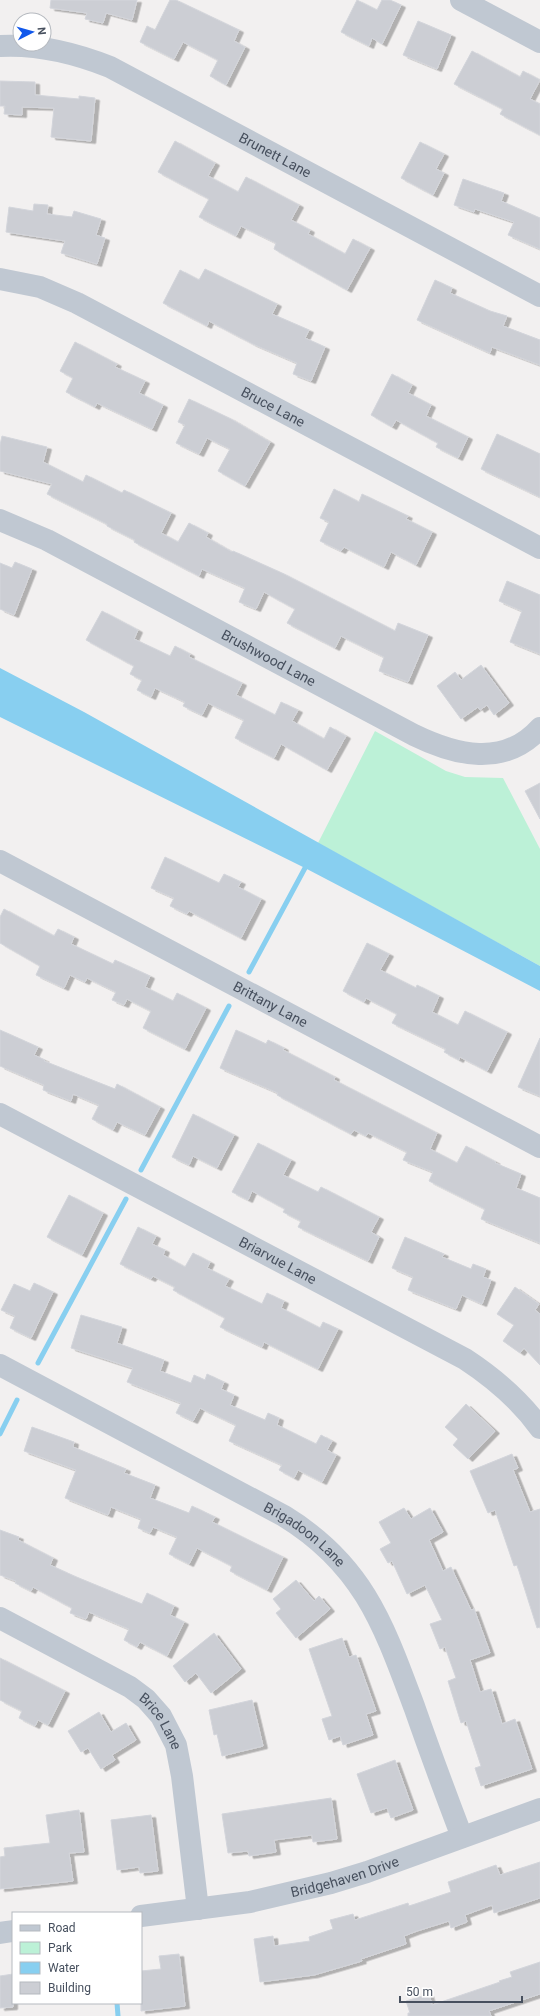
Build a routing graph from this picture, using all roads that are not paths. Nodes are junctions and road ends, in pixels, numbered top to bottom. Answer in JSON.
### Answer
{"nodes":[{"id":1,"x":461,"y":0,"type":"edge"},
{"id":2,"x":540,"y":42,"type":"edge"},
{"id":3,"x":0,"y":46,"type":"edge"},
{"id":4,"x":0,"y":279,"type":"edge"},
{"id":5,"x":540,"y":296,"type":"edge"},
{"id":6,"x":0,"y":520,"type":"edge"},
{"id":7,"x":540,"y":548,"type":"edge"},
{"id":8,"x":540,"y":728,"type":"edge"},
{"id":9,"x":0,"y":861,"type":"edge"},
{"id":10,"x":0,"y":1114,"type":"edge"},
{"id":11,"x":540,"y":1147,"type":"edge"},
{"id":12,"x":0,"y":1365,"type":"edge"},
{"id":13,"x":540,"y":1428,"type":"edge"},
{"id":14,"x":0,"y":1618,"type":"edge"},
{"id":15,"x":540,"y":1809,"type":"edge"},
{"id":16,"x":462,"y":1837,"type":"junction"},
{"id":17,"x":198,"y":1909,"type":"junction"},
{"id":18,"x":142,"y":1916,"type":"edge"},
{"id":19,"x":12,"y":1931,"type":"edge"},
{"id":20,"x":0,"y":1933,"type":"edge"}],
"edges":[{"from":1,"to":2,"type":"street"},
{"from":3,"to":5,"type":"street","name":"Brunett Lane"},
{"from":4,"to":7,"type":"street","name":"Bruce Lane"},
{"from":6,"to":8,"type":"street","name":"Brushwood Lane"},
{"from":9,"to":11,"type":"street","name":"Brittany Lane"},
{"from":10,"to":13,"type":"street","name":"Briarvue Lane"},
{"from":12,"to":16,"type":"street","name":"Brigadoon Lane"},
{"from":14,"to":17,"type":"street","name":"Brice Lane"},
{"from":15,"to":16,"type":"street","name":"Bridgehaven Drive"},
{"from":16,"to":17,"type":"street","name":"Bridgehaven Drive"},
{"from":17,"to":18,"type":"street","name":"Bridgehaven Drive"},
{"from":19,"to":20,"type":"street"}]}
